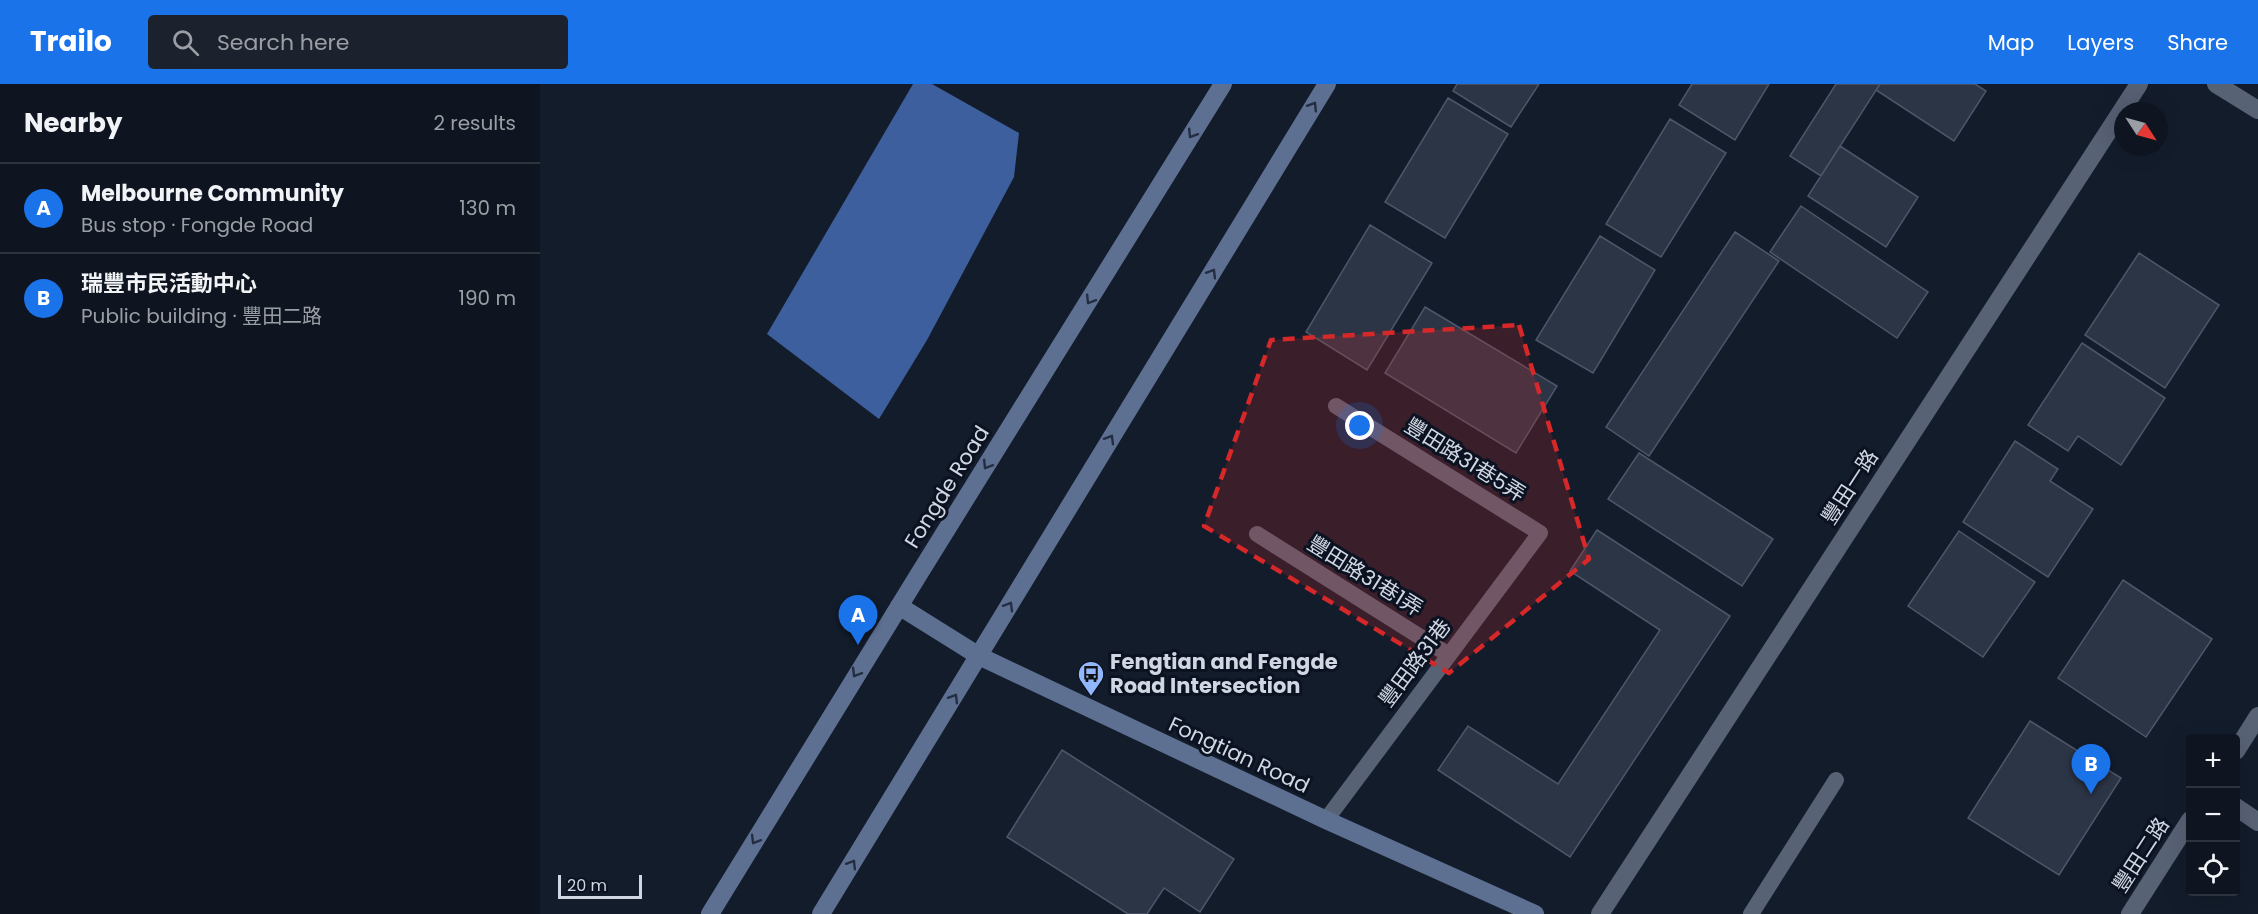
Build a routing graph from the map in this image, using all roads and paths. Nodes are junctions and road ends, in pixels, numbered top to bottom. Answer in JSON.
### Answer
{"nodes":[{"id":1,"x":1223,"y":84,"type":"edge"},
{"id":2,"x":1327,"y":84,"type":"edge"},
{"id":3,"x":2139,"y":84,"type":"edge"},
{"id":4,"x":2216,"y":84,"type":"edge"},
{"id":5,"x":2258,"y":110,"type":"edge"},
{"id":6,"x":1336,"y":406,"type":"dead end"},
{"id":7,"x":1540,"y":533,"type":"joint"},
{"id":8,"x":1257,"y":534,"type":"dead end"},
{"id":9,"x":899,"y":606,"type":"junction"},
{"id":10,"x":1449,"y":655,"type":"junction"},
{"id":11,"x":979,"y":656,"type":"junction"},
{"id":12,"x":2258,"y":716,"type":"edge"},
{"id":13,"x":2240,"y":743,"type":"edge"},
{"id":14,"x":1836,"y":780,"type":"dead end"},
{"id":15,"x":2240,"y":810,"type":"edge"},
{"id":16,"x":1326,"y":820,"type":"junction"},
{"id":17,"x":2258,"y":822,"type":"edge"},
{"id":18,"x":2186,"y":826,"type":"edge"},
{"id":19,"x":710,"y":914,"type":"edge"},
{"id":20,"x":821,"y":914,"type":"edge"},
{"id":21,"x":1535,"y":914,"type":"edge"},
{"id":22,"x":1600,"y":914,"type":"edge"},
{"id":23,"x":1751,"y":914,"type":"edge"},
{"id":24,"x":2130,"y":914,"type":"edge"}],
"edges":[{"from":1,"to":9,"type":"main road","name":"Fongde Road","one_way":true},
{"from":11,"to":2,"type":"main road","one_way":true},
{"from":3,"to":22,"type":"street","name":"豐田一路"},
{"from":4,"to":5,"type":"street"},
{"from":6,"to":7,"type":"lane","name":"豐田路31巷5弄"},
{"from":7,"to":10,"type":"lane","name":"豐田路31巷"},
{"from":8,"to":10,"type":"lane","name":"豐田路31巷1弄"},
{"from":9,"to":11,"type":"main road","name":"Fongtian Road"},
{"from":9,"to":19,"type":"main road","name":"Fongde Road","one_way":true},
{"from":10,"to":16,"type":"lane","name":"豐田路31巷"},
{"from":11,"to":16,"type":"main road","name":"Fongtian Road"},
{"from":20,"to":11,"type":"main road","one_way":true},
{"from":12,"to":13,"type":"street"},
{"from":14,"to":23,"type":"lane"},
{"from":15,"to":17,"type":"street"},
{"from":16,"to":21,"type":"main road","name":"Fongtian Road"},
{"from":18,"to":24,"type":"street","name":"豐田二路"}]}
